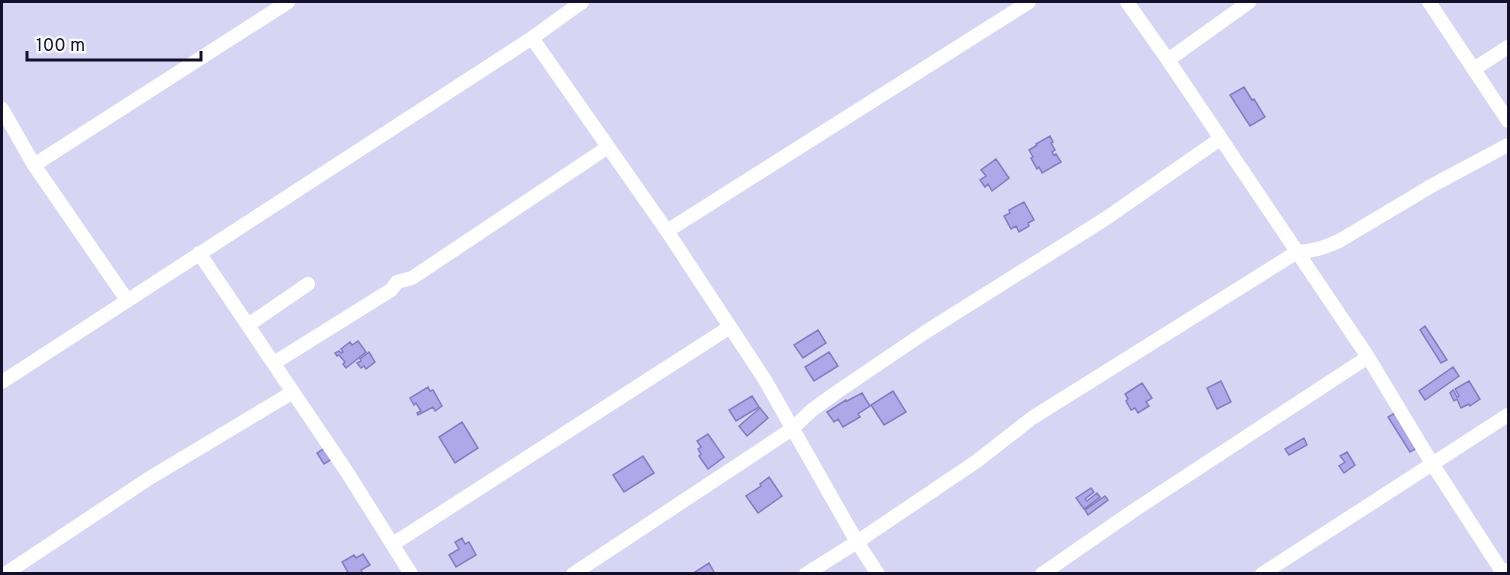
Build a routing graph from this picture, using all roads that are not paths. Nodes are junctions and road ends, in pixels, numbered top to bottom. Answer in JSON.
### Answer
{"nodes":[{"id":1,"x":288,"y":2,"type":"edge"},
{"id":2,"x":582,"y":2,"type":"edge"},
{"id":3,"x":1029,"y":2,"type":"edge"},
{"id":4,"x":1127,"y":2,"type":"edge"},
{"id":5,"x":1249,"y":2,"type":"edge"},
{"id":6,"x":1429,"y":2,"type":"edge"},
{"id":7,"x":532,"y":38,"type":"junction"},
{"id":8,"x":1509,"y":47,"type":"edge"},
{"id":9,"x":1168,"y":60,"type":"junction"},
{"id":10,"x":1474,"y":69,"type":"junction"},
{"id":11,"x":2,"y":109,"type":"edge"},
{"id":12,"x":1509,"y":121,"type":"edge"},
{"id":13,"x":1220,"y":139,"type":"junction"},
{"id":14,"x":1509,"y":145,"type":"edge"},
{"id":15,"x":608,"y":147,"type":"junction"},
{"id":16,"x":34,"y":165,"type":"junction"},
{"id":17,"x":667,"y":231,"type":"junction"},
{"id":18,"x":1297,"y":252,"type":"junction"},
{"id":19,"x":199,"y":253,"type":"junction"},
{"id":20,"x":308,"y":284,"type":"dead end"},
{"id":21,"x":127,"y":300,"type":"junction"},
{"id":22,"x":248,"y":325,"type":"junction"},
{"id":23,"x":730,"y":327,"type":"junction"},
{"id":24,"x":1368,"y":357,"type":"junction"},
{"id":25,"x":274,"y":363,"type":"junction"},
{"id":26,"x":2,"y":382,"type":"edge"},
{"id":27,"x":293,"y":392,"type":"junction"},
{"id":28,"x":1509,"y":416,"type":"edge"},
{"id":29,"x":792,"y":429,"type":"junction"},
{"id":30,"x":1433,"y":465,"type":"junction"},
{"id":31,"x":857,"y":542,"type":"junction"},
{"id":32,"x":393,"y":544,"type":"junction"},
{"id":33,"x":1509,"y":570,"type":"edge"},
{"id":34,"x":5,"y":573,"type":"edge"},
{"id":35,"x":411,"y":573,"type":"edge"},
{"id":36,"x":573,"y":573,"type":"edge"},
{"id":37,"x":806,"y":573,"type":"edge"},
{"id":38,"x":878,"y":573,"type":"edge"},
{"id":39,"x":1042,"y":573,"type":"edge"},
{"id":40,"x":1262,"y":573,"type":"edge"},
{"id":41,"x":1503,"y":573,"type":"edge"}],
"edges":[{"from":1,"to":16,"type":"street"},
{"from":2,"to":7,"type":"street"},
{"from":3,"to":17,"type":"street"},
{"from":4,"to":9,"type":"street"},
{"from":5,"to":9,"type":"street"},
{"from":6,"to":10,"type":"street"},
{"from":7,"to":15,"type":"street"},
{"from":7,"to":19,"type":"street"},
{"from":8,"to":10,"type":"street"},
{"from":9,"to":13,"type":"street"},
{"from":10,"to":12,"type":"street"},
{"from":11,"to":16,"type":"street"},
{"from":13,"to":18,"type":"street"},
{"from":13,"to":29,"type":"street"},
{"from":14,"to":18,"type":"street"},
{"from":15,"to":17,"type":"street"},
{"from":15,"to":25,"type":"street"},
{"from":16,"to":21,"type":"street"},
{"from":17,"to":23,"type":"street"},
{"from":18,"to":24,"type":"street"},
{"from":18,"to":31,"type":"street"},
{"from":19,"to":21,"type":"street"},
{"from":19,"to":22,"type":"street"},
{"from":20,"to":22,"type":"street"},
{"from":21,"to":26,"type":"street"},
{"from":22,"to":25,"type":"street"},
{"from":23,"to":29,"type":"street"},
{"from":23,"to":32,"type":"street"},
{"from":24,"to":30,"type":"street"},
{"from":24,"to":39,"type":"street"},
{"from":25,"to":27,"type":"street"},
{"from":27,"to":32,"type":"street"},
{"from":27,"to":34,"type":"street"},
{"from":28,"to":30,"type":"street"},
{"from":29,"to":31,"type":"street"},
{"from":29,"to":36,"type":"street"},
{"from":30,"to":40,"type":"street"},
{"from":30,"to":41,"type":"street"},
{"from":31,"to":37,"type":"street"},
{"from":31,"to":38,"type":"street"},
{"from":32,"to":35,"type":"street"},
{"from":33,"to":41,"type":"street"}]}
